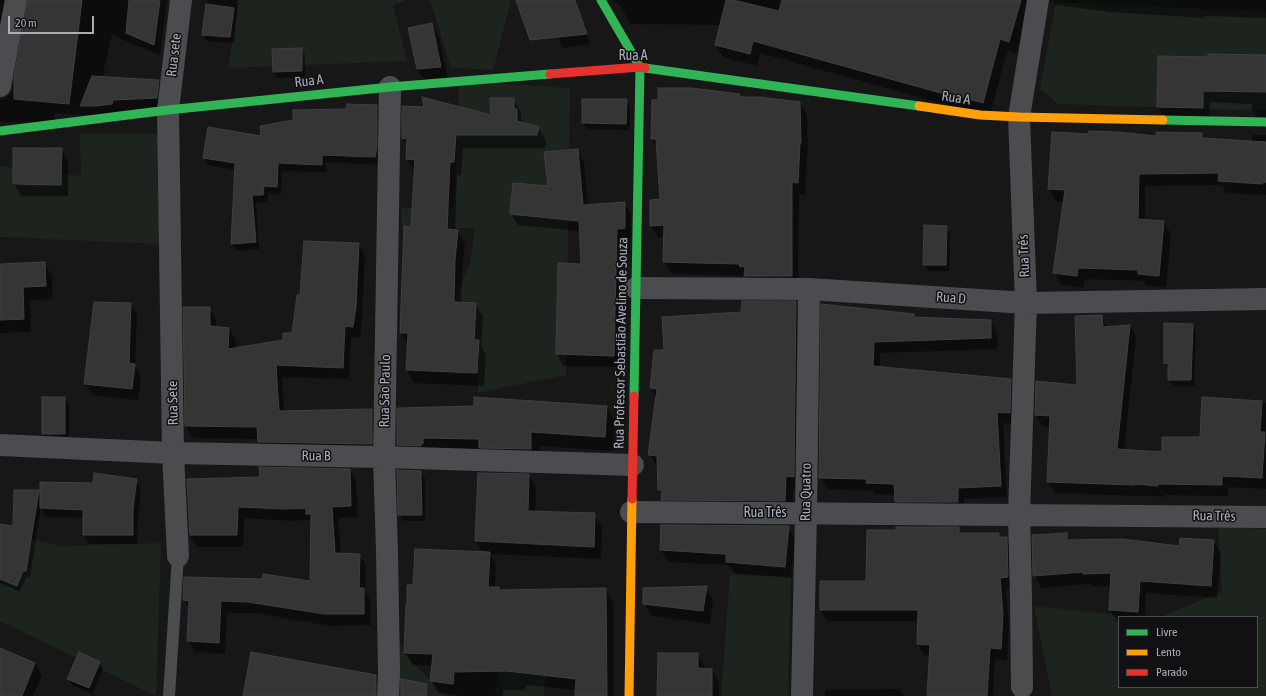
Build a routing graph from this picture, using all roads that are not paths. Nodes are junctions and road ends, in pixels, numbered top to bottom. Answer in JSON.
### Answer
{"nodes":[{"id":1,"x":16,"y":0,"type":"edge"},
{"id":2,"x":181,"y":0,"type":"edge"},
{"id":3,"x":602,"y":0,"type":"edge"},
{"id":4,"x":1038,"y":0,"type":"edge"},
{"id":5,"x":640,"y":67,"type":"junction"},
{"id":6,"x":0,"y":86,"type":"edge"},
{"id":7,"x":390,"y":87,"type":"junction"},
{"id":8,"x":168,"y":110,"type":"junction"},
{"id":9,"x":1019,"y":117,"type":"junction"},
{"id":10,"x":1266,"y":122,"type":"edge"},
{"id":11,"x":0,"y":131,"type":"edge"},
{"id":12,"x":636,"y":288,"type":"junction"},
{"id":13,"x":809,"y":289,"type":"junction"},
{"id":14,"x":1266,"y":299,"type":"edge"},
{"id":15,"x":1026,"y":303,"type":"junction"},
{"id":16,"x":0,"y":445,"type":"edge"},
{"id":17,"x":173,"y":453,"type":"junction"},
{"id":18,"x":384,"y":457,"type":"junction"},
{"id":19,"x":632,"y":465,"type":"junction"},
{"id":20,"x":632,"y":512,"type":"junction"},
{"id":21,"x":806,"y":514,"type":"junction"},
{"id":22,"x":1019,"y":514,"type":"junction"},
{"id":23,"x":1266,"y":517,"type":"edge"},
{"id":24,"x":178,"y":556,"type":"joint"},
{"id":25,"x":1022,"y":687,"type":"dead end"},
{"id":26,"x":169,"y":696,"type":"edge"},
{"id":27,"x":388,"y":696,"type":"edge"},
{"id":28,"x":629,"y":696,"type":"edge"},
{"id":29,"x":802,"y":696,"type":"edge"}],
"edges":[{"from":1,"to":6,"type":"street"},
{"from":2,"to":8,"type":"street","name":"Rua sete"},
{"from":3,"to":5,"type":"street"},
{"from":4,"to":9,"type":"street","name":"Rua Três"},
{"from":5,"to":7,"type":"street","name":"Rua A"},
{"from":5,"to":9,"type":"street","name":"Rua A"},
{"from":5,"to":12,"type":"street","name":"Rua Professor Sebastião Avelino de Souza"},
{"from":7,"to":8,"type":"street","name":"Rua A"},
{"from":7,"to":18,"type":"street","name":"Rua São Paulo"},
{"from":8,"to":11,"type":"street","name":"Rua A"},
{"from":8,"to":17,"type":"street","name":"Rua Sete"},
{"from":9,"to":10,"type":"street","name":"Rua A"},
{"from":9,"to":15,"type":"street","name":"Rua Três"},
{"from":12,"to":13,"type":"street","name":"Rua D"},
{"from":12,"to":19,"type":"street","name":"Rua Professor Sebastião Avelino de Souza"},
{"from":13,"to":15,"type":"street","name":"Rua D"},
{"from":13,"to":21,"type":"street","name":"Rua Quatro"},
{"from":14,"to":15,"type":"street","name":"Rua D"},
{"from":15,"to":22,"type":"street","name":"Rua Três"},
{"from":16,"to":17,"type":"street","name":"Rua B"},
{"from":17,"to":18,"type":"street","name":"Rua B"},
{"from":17,"to":24,"type":"street","name":"Rua Sete"},
{"from":18,"to":19,"type":"street","name":"Rua B"},
{"from":18,"to":27,"type":"street","name":"Rua São Paulo"},
{"from":19,"to":20,"type":"street","name":"Rua Professor Sebastião Avelino de Souza"},
{"from":20,"to":21,"type":"street","name":"Rua Três"},
{"from":20,"to":28,"type":"street","name":"Rua Professor Sebastião Avelino de Souza"},
{"from":21,"to":22,"type":"street","name":"Rua Três"},
{"from":21,"to":29,"type":"street","name":"Rua Quatro"},
{"from":22,"to":23,"type":"street","name":"Rua Três"},
{"from":22,"to":25,"type":"street","name":"Rua Três"},
{"from":24,"to":26,"type":"lane","name":"Rua Sete"}]}
